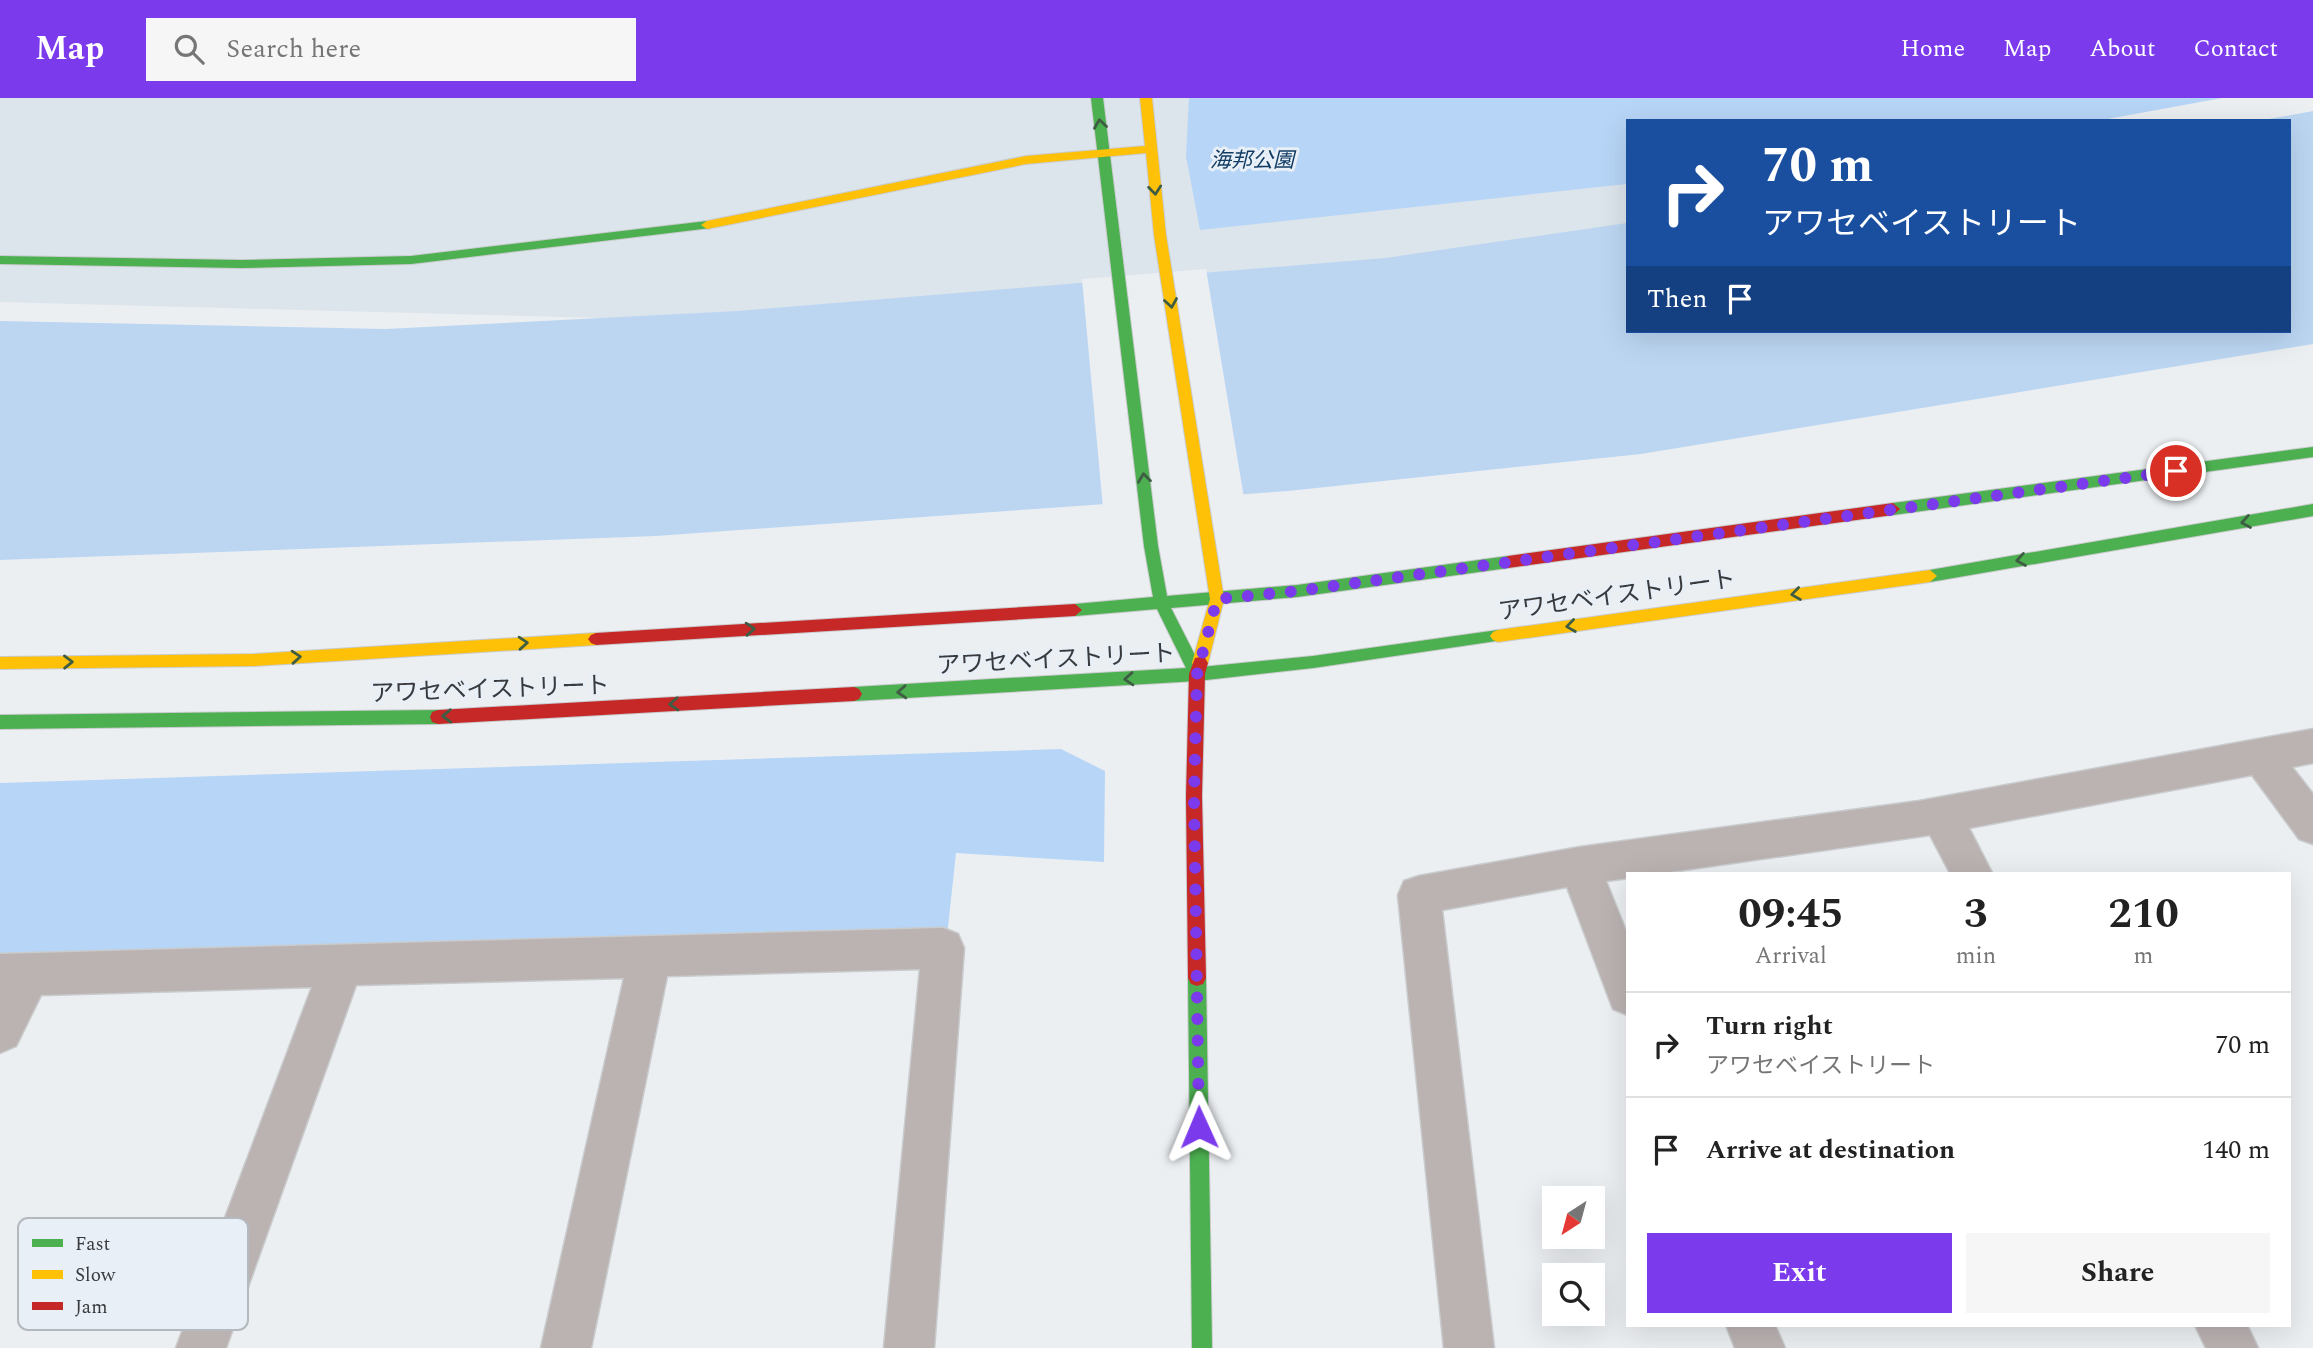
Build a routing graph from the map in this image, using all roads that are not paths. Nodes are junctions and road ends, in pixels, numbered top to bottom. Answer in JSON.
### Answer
{"nodes":[{"id":1,"x":1097,"y":98,"type":"edge"},
{"id":2,"x":1146,"y":98,"type":"edge"},
{"id":3,"x":1151,"y":149,"type":"junction"},
{"id":4,"x":1104,"y":152,"type":"junction"},
{"id":5,"x":0,"y":260,"type":"edge"},
{"id":6,"x":2313,"y":452,"type":"edge"},
{"id":7,"x":2313,"y":510,"type":"edge"},
{"id":8,"x":1217,"y":599,"type":"junction"},
{"id":9,"x":1161,"y":603,"type":"junction"},
{"id":10,"x":0,"y":663,"type":"edge"},
{"id":11,"x":1197,"y":674,"type":"junction"},
{"id":12,"x":0,"y":722,"type":"edge"},
{"id":13,"x":2313,"y":746,"type":"edge"},
{"id":14,"x":2261,"y":756,"type":"junction"},
{"id":15,"x":1940,"y":815,"type":"junction"},
{"id":16,"x":2313,"y":826,"type":"edge"},
{"id":17,"x":1580,"y":866,"type":"junction"},
{"id":18,"x":1971,"y":872,"type":"edge"},
{"id":19,"x":650,"y":957,"type":"junction"},
{"id":20,"x":342,"y":965,"type":"junction"},
{"id":21,"x":15,"y":975,"type":"edge"},
{"id":22,"x":1626,"y":989,"type":"edge"},
{"id":23,"x":0,"y":1031,"type":"edge"},
{"id":24,"x":248,"y":1220,"type":"edge"},
{"id":25,"x":1752,"y":1327,"type":"edge"},
{"id":26,"x":2221,"y":1327,"type":"edge"},
{"id":27,"x":208,"y":1330,"type":"edge"},
{"id":28,"x":201,"y":1348,"type":"edge"},
{"id":29,"x":566,"y":1348,"type":"edge"},
{"id":30,"x":909,"y":1348,"type":"edge"},
{"id":31,"x":1202,"y":1348,"type":"edge"},
{"id":32,"x":1469,"y":1348,"type":"edge"},
{"id":33,"x":1760,"y":1348,"type":"edge"},
{"id":34,"x":2233,"y":1348,"type":"edge"}],
"edges":[{"from":4,"to":1,"type":"main road","one_way":true},
{"from":2,"to":3,"type":"main road"},
{"from":3,"to":4,"type":"main road"},
{"from":3,"to":8,"type":"main road","one_way":true},
{"from":4,"to":5,"type":"main road"},
{"from":9,"to":4,"type":"main road","one_way":true},
{"from":6,"to":8,"type":"main road","name":"アワセベイストリート"},
{"from":7,"to":11,"type":"main road","name":"アワセベイストリート","one_way":true},
{"from":8,"to":9,"type":"main road","name":"アワセベイストリート"},
{"from":8,"to":11,"type":"main road"},
{"from":10,"to":9,"type":"main road","name":"アワセベイストリート","one_way":true},
{"from":9,"to":11,"type":"main road"},
{"from":11,"to":12,"type":"main road","name":"アワセベイストリート","one_way":true},
{"from":11,"to":31,"type":"main road"},
{"from":13,"to":14,"type":"street"},
{"from":14,"to":15,"type":"street"},
{"from":14,"to":16,"type":"street"},
{"from":15,"to":17,"type":"street"},
{"from":15,"to":18,"type":"street"},
{"from":17,"to":22,"type":"street"},
{"from":17,"to":32,"type":"street"},
{"from":19,"to":20,"type":"street"},
{"from":19,"to":29,"type":"street"},
{"from":19,"to":30,"type":"street"},
{"from":20,"to":21,"type":"street"},
{"from":20,"to":24,"type":"street"},
{"from":21,"to":23,"type":"street"},
{"from":25,"to":33,"type":"street"},
{"from":26,"to":34,"type":"street"},
{"from":27,"to":28,"type":"street"}]}
